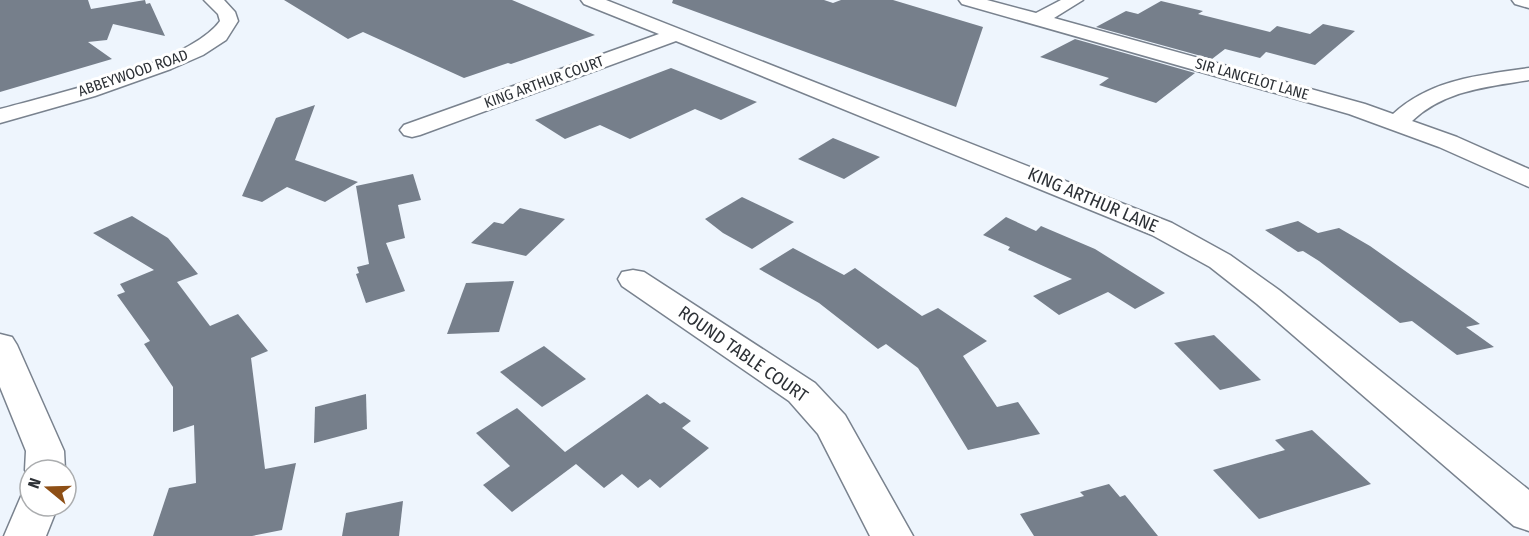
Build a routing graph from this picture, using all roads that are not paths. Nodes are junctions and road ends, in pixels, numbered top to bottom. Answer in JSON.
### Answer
{"nodes":[{"id":1,"x":213,"y":0,"type":"edge"},
{"id":2,"x":590,"y":0,"type":"edge"},
{"id":3,"x":968,"y":0,"type":"edge"},
{"id":4,"x":1074,"y":0,"type":"edge"},
{"id":5,"x":1521,"y":0,"type":"edge"},
{"id":6,"x":1529,"y":3,"type":"edge"},
{"id":7,"x":1039,"y":19,"type":"junction"},
{"id":8,"x":677,"y":34,"type":"junction"},
{"id":9,"x":1529,"y":74,"type":"edge"},
{"id":10,"x":0,"y":116,"type":"edge"},
{"id":11,"x":1397,"y":123,"type":"junction"},
{"id":12,"x":412,"y":130,"type":"dead end"},
{"id":13,"x":1529,"y":179,"type":"edge"},
{"id":14,"x":633,"y":279,"type":"dead end"},
{"id":15,"x":0,"y":345,"type":"edge"},
{"id":16,"x":45,"y":458,"type":"edge"},
{"id":17,"x":1529,"y":514,"type":"edge"},
{"id":18,"x":32,"y":518,"type":"edge"},
{"id":19,"x":25,"y":536,"type":"edge"},
{"id":20,"x":892,"y":536,"type":"edge"}],
"edges":[{"from":1,"to":10,"type":"street","name":"ABBEYWOOD ROAD"},
{"from":2,"to":8,"type":"street","name":"KING ARTHUR LANE"},
{"from":3,"to":7,"type":"street","name":"SIR LANCELOT LANE"},
{"from":4,"to":7,"type":"street"},
{"from":5,"to":6,"type":"street"},
{"from":7,"to":11,"type":"street","name":"SIR LANCELOT LANE"},
{"from":8,"to":12,"type":"street","name":"KING ARTHUR COURT"},
{"from":8,"to":17,"type":"street","name":"KING ARTHUR LANE"},
{"from":9,"to":11,"type":"street"},
{"from":11,"to":13,"type":"street","name":"SIR LANCELOT LANE"},
{"from":14,"to":20,"type":"street","name":"ROUND TABLE COURT"},
{"from":15,"to":16,"type":"street"},
{"from":18,"to":19,"type":"street"}]}
